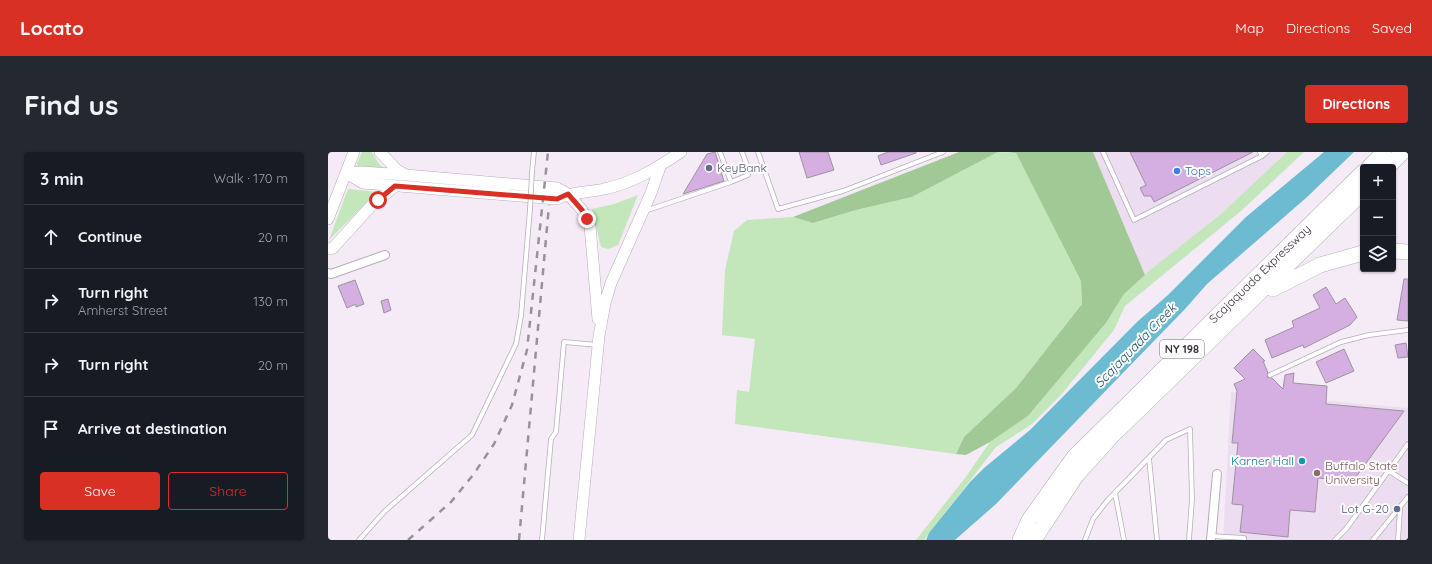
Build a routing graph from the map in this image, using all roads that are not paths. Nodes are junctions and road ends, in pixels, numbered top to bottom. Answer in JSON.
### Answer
{"nodes":[{"id":1,"x":354,"y":152,"type":"edge"},
{"id":2,"x":380,"y":152,"type":"edge"},
{"id":3,"x":534,"y":152,"type":"edge"},
{"id":4,"x":681,"y":152,"type":"edge"},
{"id":5,"x":720,"y":152,"type":"edge"},
{"id":6,"x":742,"y":152,"type":"edge"},
{"id":7,"x":758,"y":152,"type":"edge"},
{"id":8,"x":943,"y":152,"type":"edge"},
{"id":9,"x":1103,"y":152,"type":"edge"},
{"id":10,"x":1268,"y":152,"type":"edge"},
{"id":11,"x":1384,"y":152,"type":"edge"},
{"id":12,"x":1403,"y":152,"type":"edge"},
{"id":13,"x":1261,"y":154,"type":"edge"},
{"id":14,"x":1371,"y":164,"type":"edge"},
{"id":15,"x":1391,"y":164,"type":"edge"},
{"id":16,"x":660,"y":167,"type":"junction"},
{"id":17,"x":346,"y":173,"type":"junction"},
{"id":18,"x":406,"y":175,"type":"junction"},
{"id":19,"x":1360,"y":175,"type":"edge"},
{"id":20,"x":732,"y":182,"type":"junction"},
{"id":21,"x":395,"y":186,"type":"junction"},
{"id":22,"x":568,"y":194,"type":"junction"},
{"id":23,"x":1360,"y":195,"type":"edge"},
{"id":24,"x":643,"y":212,"type":"junction"},
{"id":25,"x":328,"y":219,"type":"edge"},
{"id":26,"x":328,"y":249,"type":"edge"},
{"id":27,"x":1396,"y":251,"type":"edge"},
{"id":28,"x":1408,"y":252,"type":"edge"},
{"id":29,"x":1360,"y":254,"type":"edge"},
{"id":30,"x":385,"y":255,"type":"dead end"},
{"id":31,"x":328,"y":273,"type":"edge"},
{"id":32,"x":1253,"y":300,"type":"junction"},
{"id":33,"x":1408,"y":330,"type":"edge"},
{"id":34,"x":599,"y":340,"type":"junction"},
{"id":35,"x":1270,"y":375,"type":"dead end"},
{"id":36,"x":1408,"y":444,"type":"edge"},
{"id":37,"x":1149,"y":458,"type":"junction"},
{"id":38,"x":1389,"y":471,"type":"junction"},
{"id":39,"x":1217,"y":474,"type":"dead end"},
{"id":40,"x":1408,"y":484,"type":"edge"},
{"id":41,"x":1115,"y":493,"type":"junction"},
{"id":42,"x":1408,"y":498,"type":"edge"},
{"id":43,"x":1400,"y":508,"type":"junction"},
{"id":44,"x":1211,"y":538,"type":"edge"},
{"id":45,"x":359,"y":540,"type":"edge"},
{"id":46,"x":542,"y":540,"type":"edge"},
{"id":47,"x":580,"y":540,"type":"edge"},
{"id":48,"x":1020,"y":540,"type":"edge"},
{"id":49,"x":1034,"y":540,"type":"edge"},
{"id":50,"x":1085,"y":540,"type":"edge"},
{"id":51,"x":1124,"y":540,"type":"edge"},
{"id":52,"x":1157,"y":540,"type":"edge"},
{"id":53,"x":1189,"y":540,"type":"edge"},
{"id":54,"x":1244,"y":540,"type":"edge"},
{"id":55,"x":1335,"y":540,"type":"edge"},
{"id":56,"x":1373,"y":540,"type":"edge"},
{"id":57,"x":1398,"y":540,"type":"edge"}],
"edges":[{"from":1,"to":17,"type":"street"},
{"from":2,"to":18,"type":"street"},
{"from":3,"to":45,"type":"lane","bridge":true},
{"from":4,"to":16,"type":"street"},
{"from":5,"to":20,"type":"lane"},
{"from":6,"to":20,"type":"lane"},
{"from":7,"to":8,"type":"lane"},
{"from":9,"to":13,"type":"lane"},
{"from":10,"to":13,"type":"lane"},
{"from":11,"to":14,"type":"highway"},
{"from":12,"to":15,"type":"highway"},
{"from":16,"to":22,"type":"street"},
{"from":16,"to":24,"type":"street"},
{"from":17,"to":18,"type":"street"},
{"from":17,"to":21,"type":"street"},
{"from":17,"to":25,"type":"street"},
{"from":18,"to":22,"type":"street"},
{"from":19,"to":48,"type":"highway","name":"Scajaquada Expressway","number":"NY 198"},
{"from":20,"to":24,"type":"lane"},
{"from":21,"to":22,"type":"street"},
{"from":21,"to":26,"type":"street"},
{"from":22,"to":34,"type":"street"},
{"from":23,"to":32,"type":"highway","name":"Scajaquada Expressway","number":"NY 198"},
{"from":24,"to":34,"type":"street"},
{"from":27,"to":28,"type":"highway"},
{"from":29,"to":32,"type":"highway"},
{"from":30,"to":31,"type":"street"},
{"from":32,"to":49,"type":"highway","name":"Scajaquada Expressway","number":"NY 198"},
{"from":33,"to":35,"type":"lane"},
{"from":34,"to":46,"type":"lane"},
{"from":34,"to":47,"type":"street"},
{"from":36,"to":38,"type":"lane"},
{"from":37,"to":41,"type":"lane"},
{"from":37,"to":52,"type":"lane"},
{"from":37,"to":53,"type":"lane"},
{"from":38,"to":40,"type":"lane"},
{"from":38,"to":55,"type":"lane"},
{"from":39,"to":44,"type":"street"},
{"from":41,"to":50,"type":"lane"},
{"from":41,"to":51,"type":"lane"},
{"from":42,"to":43,"type":"lane"},
{"from":43,"to":56,"type":"lane"},
{"from":43,"to":57,"type":"lane"},
{"from":44,"to":54,"type":"lane"}]}
